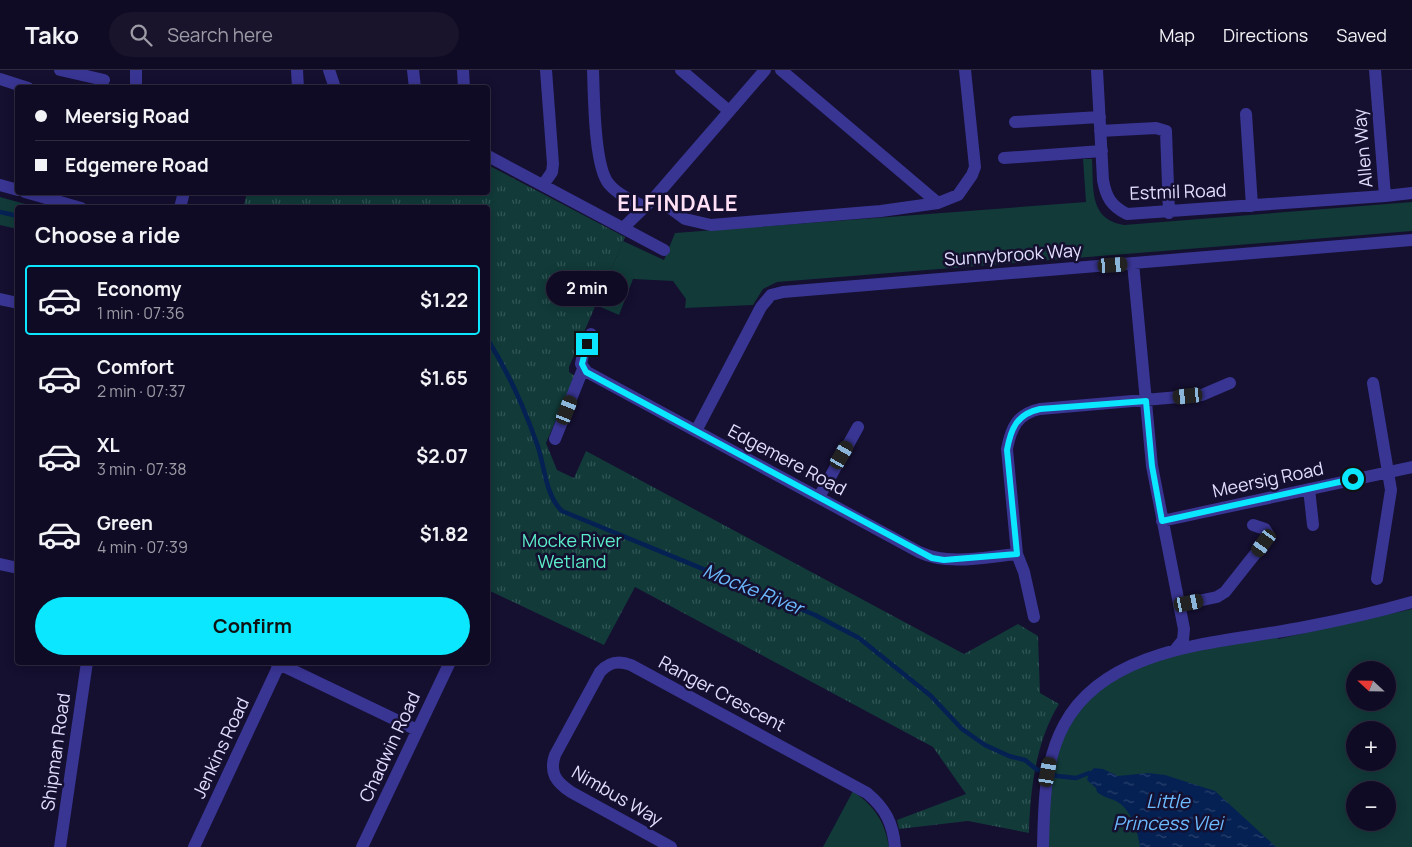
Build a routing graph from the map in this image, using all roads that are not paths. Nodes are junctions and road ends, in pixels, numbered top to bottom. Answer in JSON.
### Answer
{"nodes":[{"id":1,"x":60,"y":70,"type":"edge"},
{"id":2,"x":136,"y":70,"type":"edge"},
{"id":3,"x":297,"y":70,"type":"edge"},
{"id":4,"x":329,"y":70,"type":"edge"},
{"id":5,"x":414,"y":70,"type":"edge"},
{"id":6,"x":463,"y":70,"type":"edge"},
{"id":7,"x":546,"y":70,"type":"edge"},
{"id":8,"x":593,"y":70,"type":"edge"},
{"id":9,"x":681,"y":70,"type":"edge"},
{"id":10,"x":765,"y":70,"type":"edge"},
{"id":11,"x":781,"y":70,"type":"edge"},
{"id":12,"x":965,"y":70,"type":"edge"},
{"id":13,"x":1097,"y":70,"type":"edge"},
{"id":14,"x":1375,"y":70,"type":"edge"},
{"id":15,"x":0,"y":79,"type":"edge"},
{"id":16,"x":104,"y":79,"type":"edge"},
{"id":17,"x":19,"y":85,"type":"edge"},
{"id":18,"x":136,"y":85,"type":"edge"},
{"id":19,"x":298,"y":85,"type":"edge"},
{"id":20,"x":334,"y":85,"type":"edge"},
{"id":21,"x":415,"y":85,"type":"edge"},
{"id":22,"x":464,"y":85,"type":"edge"},
{"id":23,"x":730,"y":111,"type":"junction"},
{"id":24,"x":1246,"y":114,"type":"dead end"},
{"id":25,"x":1100,"y":117,"type":"junction"},
{"id":26,"x":1015,"y":122,"type":"dead end"},
{"id":27,"x":1100,"y":131,"type":"junction"},
{"id":28,"x":1102,"y":151,"type":"junction"},
{"id":29,"x":490,"y":157,"type":"edge"},
{"id":30,"x":1004,"y":158,"type":"dead end"},
{"id":31,"x":0,"y":185,"type":"edge"},
{"id":32,"x":543,"y":185,"type":"junction"},
{"id":33,"x":15,"y":189,"type":"edge"},
{"id":34,"x":1412,"y":193,"type":"edge"},
{"id":35,"x":48,"y":195,"type":"edge"},
{"id":36,"x":1385,"y":196,"type":"junction"},
{"id":37,"x":63,"y":197,"type":"edge"},
{"id":38,"x":655,"y":197,"type":"junction"},
{"id":39,"x":938,"y":203,"type":"junction"},
{"id":40,"x":76,"y":205,"type":"edge"},
{"id":41,"x":1252,"y":206,"type":"junction"},
{"id":42,"x":645,"y":207,"type":"junction"},
{"id":43,"x":1169,"y":213,"type":"junction"},
{"id":44,"x":623,"y":228,"type":"junction"},
{"id":45,"x":1412,"y":240,"type":"edge"},
{"id":46,"x":664,"y":250,"type":"dead end"},
{"id":47,"x":1133,"y":263,"type":"junction"},
{"id":48,"x":0,"y":299,"type":"edge"},
{"id":49,"x":15,"y":303,"type":"edge"},
{"id":50,"x":591,"y":334,"type":"dead end"},
{"id":51,"x":583,"y":369,"type":"junction"},
{"id":52,"x":1230,"y":383,"type":"dead end"},
{"id":53,"x":1373,"y":383,"type":"dead end"},
{"id":54,"x":1146,"y":401,"type":"junction"},
{"id":55,"x":858,"y":427,"type":"dead end"},
{"id":56,"x":696,"y":431,"type":"junction"},
{"id":57,"x":555,"y":439,"type":"dead end"},
{"id":58,"x":1412,"y":467,"type":"edge"},
{"id":59,"x":1386,"y":472,"type":"junction"},
{"id":60,"x":1309,"y":489,"type":"junction"},
{"id":61,"x":818,"y":497,"type":"junction"},
{"id":62,"x":1162,"y":521,"type":"junction"},
{"id":63,"x":1253,"y":525,"type":"dead end"},
{"id":64,"x":1313,"y":525,"type":"dead end"},
{"id":65,"x":1017,"y":554,"type":"junction"},
{"id":66,"x":0,"y":564,"type":"edge"},
{"id":67,"x":15,"y":567,"type":"edge"},
{"id":68,"x":1377,"y":579,"type":"dead end"},
{"id":69,"x":1412,"y":602,"type":"edge"},
{"id":70,"x":1179,"y":605,"type":"junction"},
{"id":71,"x":1034,"y":617,"type":"dead end"},
{"id":72,"x":1175,"y":650,"type":"junction"},
{"id":73,"x":87,"y":665,"type":"edge"},
{"id":74,"x":277,"y":665,"type":"edge"},
{"id":75,"x":279,"y":665,"type":"edge"},
{"id":76,"x":449,"y":665,"type":"edge"},
{"id":77,"x":417,"y":730,"type":"junction"},
{"id":78,"x":552,"y":769,"type":"joint"},
{"id":79,"x":60,"y":847,"type":"edge"},
{"id":80,"x":194,"y":847,"type":"edge"},
{"id":81,"x":362,"y":847,"type":"edge"},
{"id":82,"x":671,"y":847,"type":"edge"},
{"id":83,"x":895,"y":847,"type":"edge"},
{"id":84,"x":1043,"y":847,"type":"edge"}],
"edges":[{"from":1,"to":16,"type":"street"},
{"from":2,"to":18,"type":"street"},
{"from":3,"to":19,"type":"street"},
{"from":4,"to":20,"type":"street"},
{"from":5,"to":21,"type":"street"},
{"from":6,"to":22,"type":"street"},
{"from":7,"to":32,"type":"street"},
{"from":8,"to":42,"type":"street"},
{"from":9,"to":23,"type":"street"},
{"from":10,"to":23,"type":"street"},
{"from":11,"to":39,"type":"street"},
{"from":12,"to":39,"type":"street"},
{"from":13,"to":25,"type":"street","name":"Estmil Road"},
{"from":14,"to":36,"type":"street","name":"Allen Way"},
{"from":15,"to":17,"type":"street"},
{"from":23,"to":38,"type":"street"},
{"from":24,"to":41,"type":"street"},
{"from":25,"to":26,"type":"street"},
{"from":25,"to":27,"type":"street","name":"Estmil Road"},
{"from":27,"to":28,"type":"street","name":"Estmil Road"},
{"from":27,"to":43,"type":"street"},
{"from":28,"to":30,"type":"street"},
{"from":28,"to":43,"type":"street","name":"Estmil Road"},
{"from":29,"to":32,"type":"street"},
{"from":31,"to":33,"type":"street"},
{"from":32,"to":44,"type":"street"},
{"from":34,"to":36,"type":"street","name":"Allen Way"},
{"from":35,"to":37,"type":"street"},
{"from":36,"to":41,"type":"street","name":"Estmil Road"},
{"from":37,"to":40,"type":"street"},
{"from":38,"to":39,"type":"street"},
{"from":38,"to":42,"type":"street"},
{"from":41,"to":43,"type":"street","name":"Estmil Road"},
{"from":42,"to":44,"type":"street"},
{"from":44,"to":46,"type":"street"},
{"from":45,"to":47,"type":"street","name":"Sunnybrook Way"},
{"from":47,"to":54,"type":"street"},
{"from":47,"to":56,"type":"street","name":"Sunnybrook Way"},
{"from":48,"to":49,"type":"street"},
{"from":50,"to":51,"type":"street"},
{"from":51,"to":56,"type":"street","name":"Edgemere Road"},
{"from":51,"to":57,"type":"street"},
{"from":52,"to":54,"type":"street"},
{"from":53,"to":59,"type":"street"},
{"from":54,"to":62,"type":"street"},
{"from":54,"to":65,"type":"street"},
{"from":55,"to":61,"type":"street"},
{"from":56,"to":61,"type":"street","name":"Edgemere Road"},
{"from":58,"to":59,"type":"street","name":"Meersig Road"},
{"from":59,"to":60,"type":"street","name":"Meersig Road"},
{"from":59,"to":68,"type":"street"},
{"from":60,"to":62,"type":"street","name":"Meersig Road"},
{"from":60,"to":64,"type":"street"},
{"from":61,"to":65,"type":"street","name":"Edgemere Road"},
{"from":62,"to":70,"type":"street"},
{"from":63,"to":70,"type":"street"},
{"from":65,"to":71,"type":"street"},
{"from":66,"to":67,"type":"street"},
{"from":69,"to":72,"type":"street"},
{"from":70,"to":72,"type":"street"},
{"from":72,"to":84,"type":"street"},
{"from":73,"to":79,"type":"street","name":"Shipman Road"},
{"from":74,"to":80,"type":"street","name":"Jenkins Road"},
{"from":75,"to":77,"type":"street"},
{"from":76,"to":77,"type":"street","name":"Chadwin Road"},
{"from":77,"to":81,"type":"street","name":"Chadwin Road"},
{"from":78,"to":82,"type":"street","name":"Nimbus Way"},
{"from":78,"to":83,"type":"street","name":"Ranger Crescent"}]}
